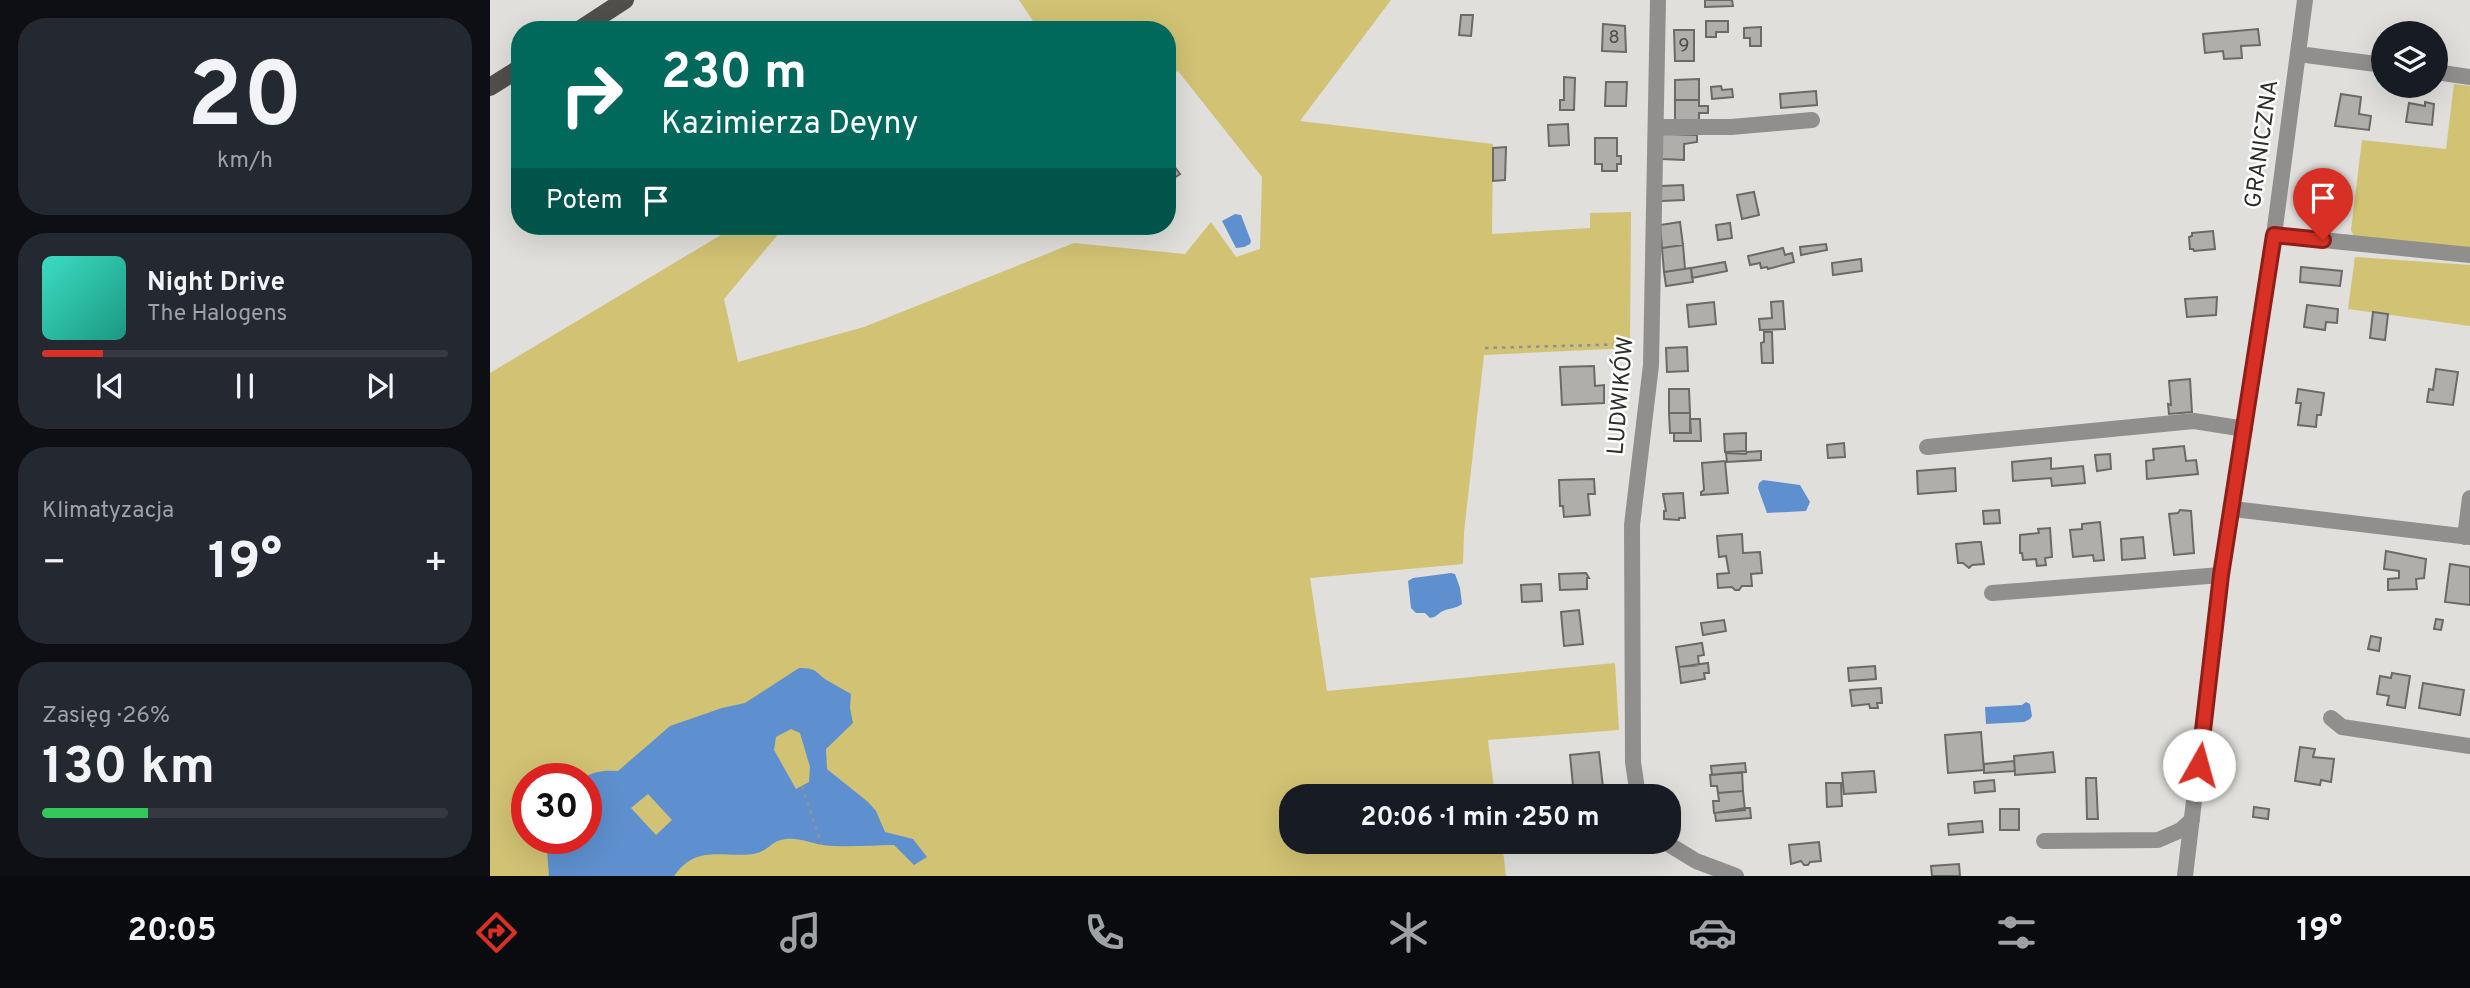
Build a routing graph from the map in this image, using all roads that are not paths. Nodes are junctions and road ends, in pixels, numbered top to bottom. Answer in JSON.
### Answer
{"nodes":[{"id":1,"x":625,"y":0,"type":"edge"},
{"id":2,"x":1658,"y":0,"type":"edge"},
{"id":3,"x":2305,"y":0,"type":"edge"},
{"id":4,"x":593,"y":21,"type":"edge"},
{"id":5,"x":2298,"y":54,"type":"junction"},
{"id":6,"x":2371,"y":63,"type":"edge"},
{"id":7,"x":511,"y":74,"type":"edge"},
{"id":8,"x":2448,"y":74,"type":"edge"},
{"id":9,"x":2470,"y":77,"type":"edge"},
{"id":10,"x":490,"y":87,"type":"edge"},
{"id":11,"x":1812,"y":120,"type":"dead end"},
{"id":12,"x":1656,"y":127,"type":"junction"},
{"id":13,"x":2274,"y":235,"type":"junction"},
{"id":14,"x":2470,"y":255,"type":"edge"},
{"id":15,"x":2245,"y":429,"type":"junction"},
{"id":16,"x":1927,"y":447,"type":"dead end"},
{"id":17,"x":2470,"y":498,"type":"edge"},
{"id":18,"x":2233,"y":509,"type":"junction"},
{"id":19,"x":2468,"y":537,"type":"edge"},
{"id":20,"x":2221,"y":575,"type":"junction"},
{"id":21,"x":1992,"y":593,"type":"dead end"},
{"id":22,"x":2331,"y":718,"type":"dead end"},
{"id":23,"x":2470,"y":746,"type":"edge"},
{"id":24,"x":1636,"y":784,"type":"edge"},
{"id":25,"x":2192,"y":820,"type":"junction"},
{"id":26,"x":2158,"y":840,"type":"junction"},
{"id":27,"x":2044,"y":841,"type":"dead end"},
{"id":28,"x":1681,"y":852,"type":"edge"},
{"id":29,"x":2188,"y":855,"type":"junction"},
{"id":30,"x":1736,"y":876,"type":"edge"},
{"id":31,"x":2185,"y":876,"type":"edge"}],
"edges":[{"from":1,"to":4,"type":"main road"},
{"from":2,"to":12,"type":"street","name":"LUDWIKÓW"},
{"from":3,"to":5,"type":"street","name":"GRANICZNA"},
{"from":5,"to":6,"type":"street"},
{"from":5,"to":13,"type":"street","name":"GRANICZNA"},
{"from":7,"to":10,"type":"main road"},
{"from":8,"to":9,"type":"street"},
{"from":11,"to":12,"type":"street"},
{"from":12,"to":24,"type":"street","name":"LUDWIKÓW"},
{"from":13,"to":14,"type":"street"},
{"from":13,"to":15,"type":"street","name":"GRANICZNA"},
{"from":15,"to":16,"type":"street"},
{"from":15,"to":18,"type":"street","name":"GRANICZNA"},
{"from":17,"to":19,"type":"street"},
{"from":18,"to":19,"type":"street"},
{"from":18,"to":20,"type":"street","name":"GRANICZNA"},
{"from":20,"to":21,"type":"street"},
{"from":20,"to":25,"type":"street","name":"GRANICZNA"},
{"from":22,"to":23,"type":"street"},
{"from":25,"to":26,"type":"street"},
{"from":25,"to":29,"type":"street","name":"GRANICZNA"},
{"from":26,"to":27,"type":"street"},
{"from":26,"to":29,"type":"street"},
{"from":28,"to":30,"type":"street"},
{"from":29,"to":31,"type":"street","name":"GRANICZNA"}]}
